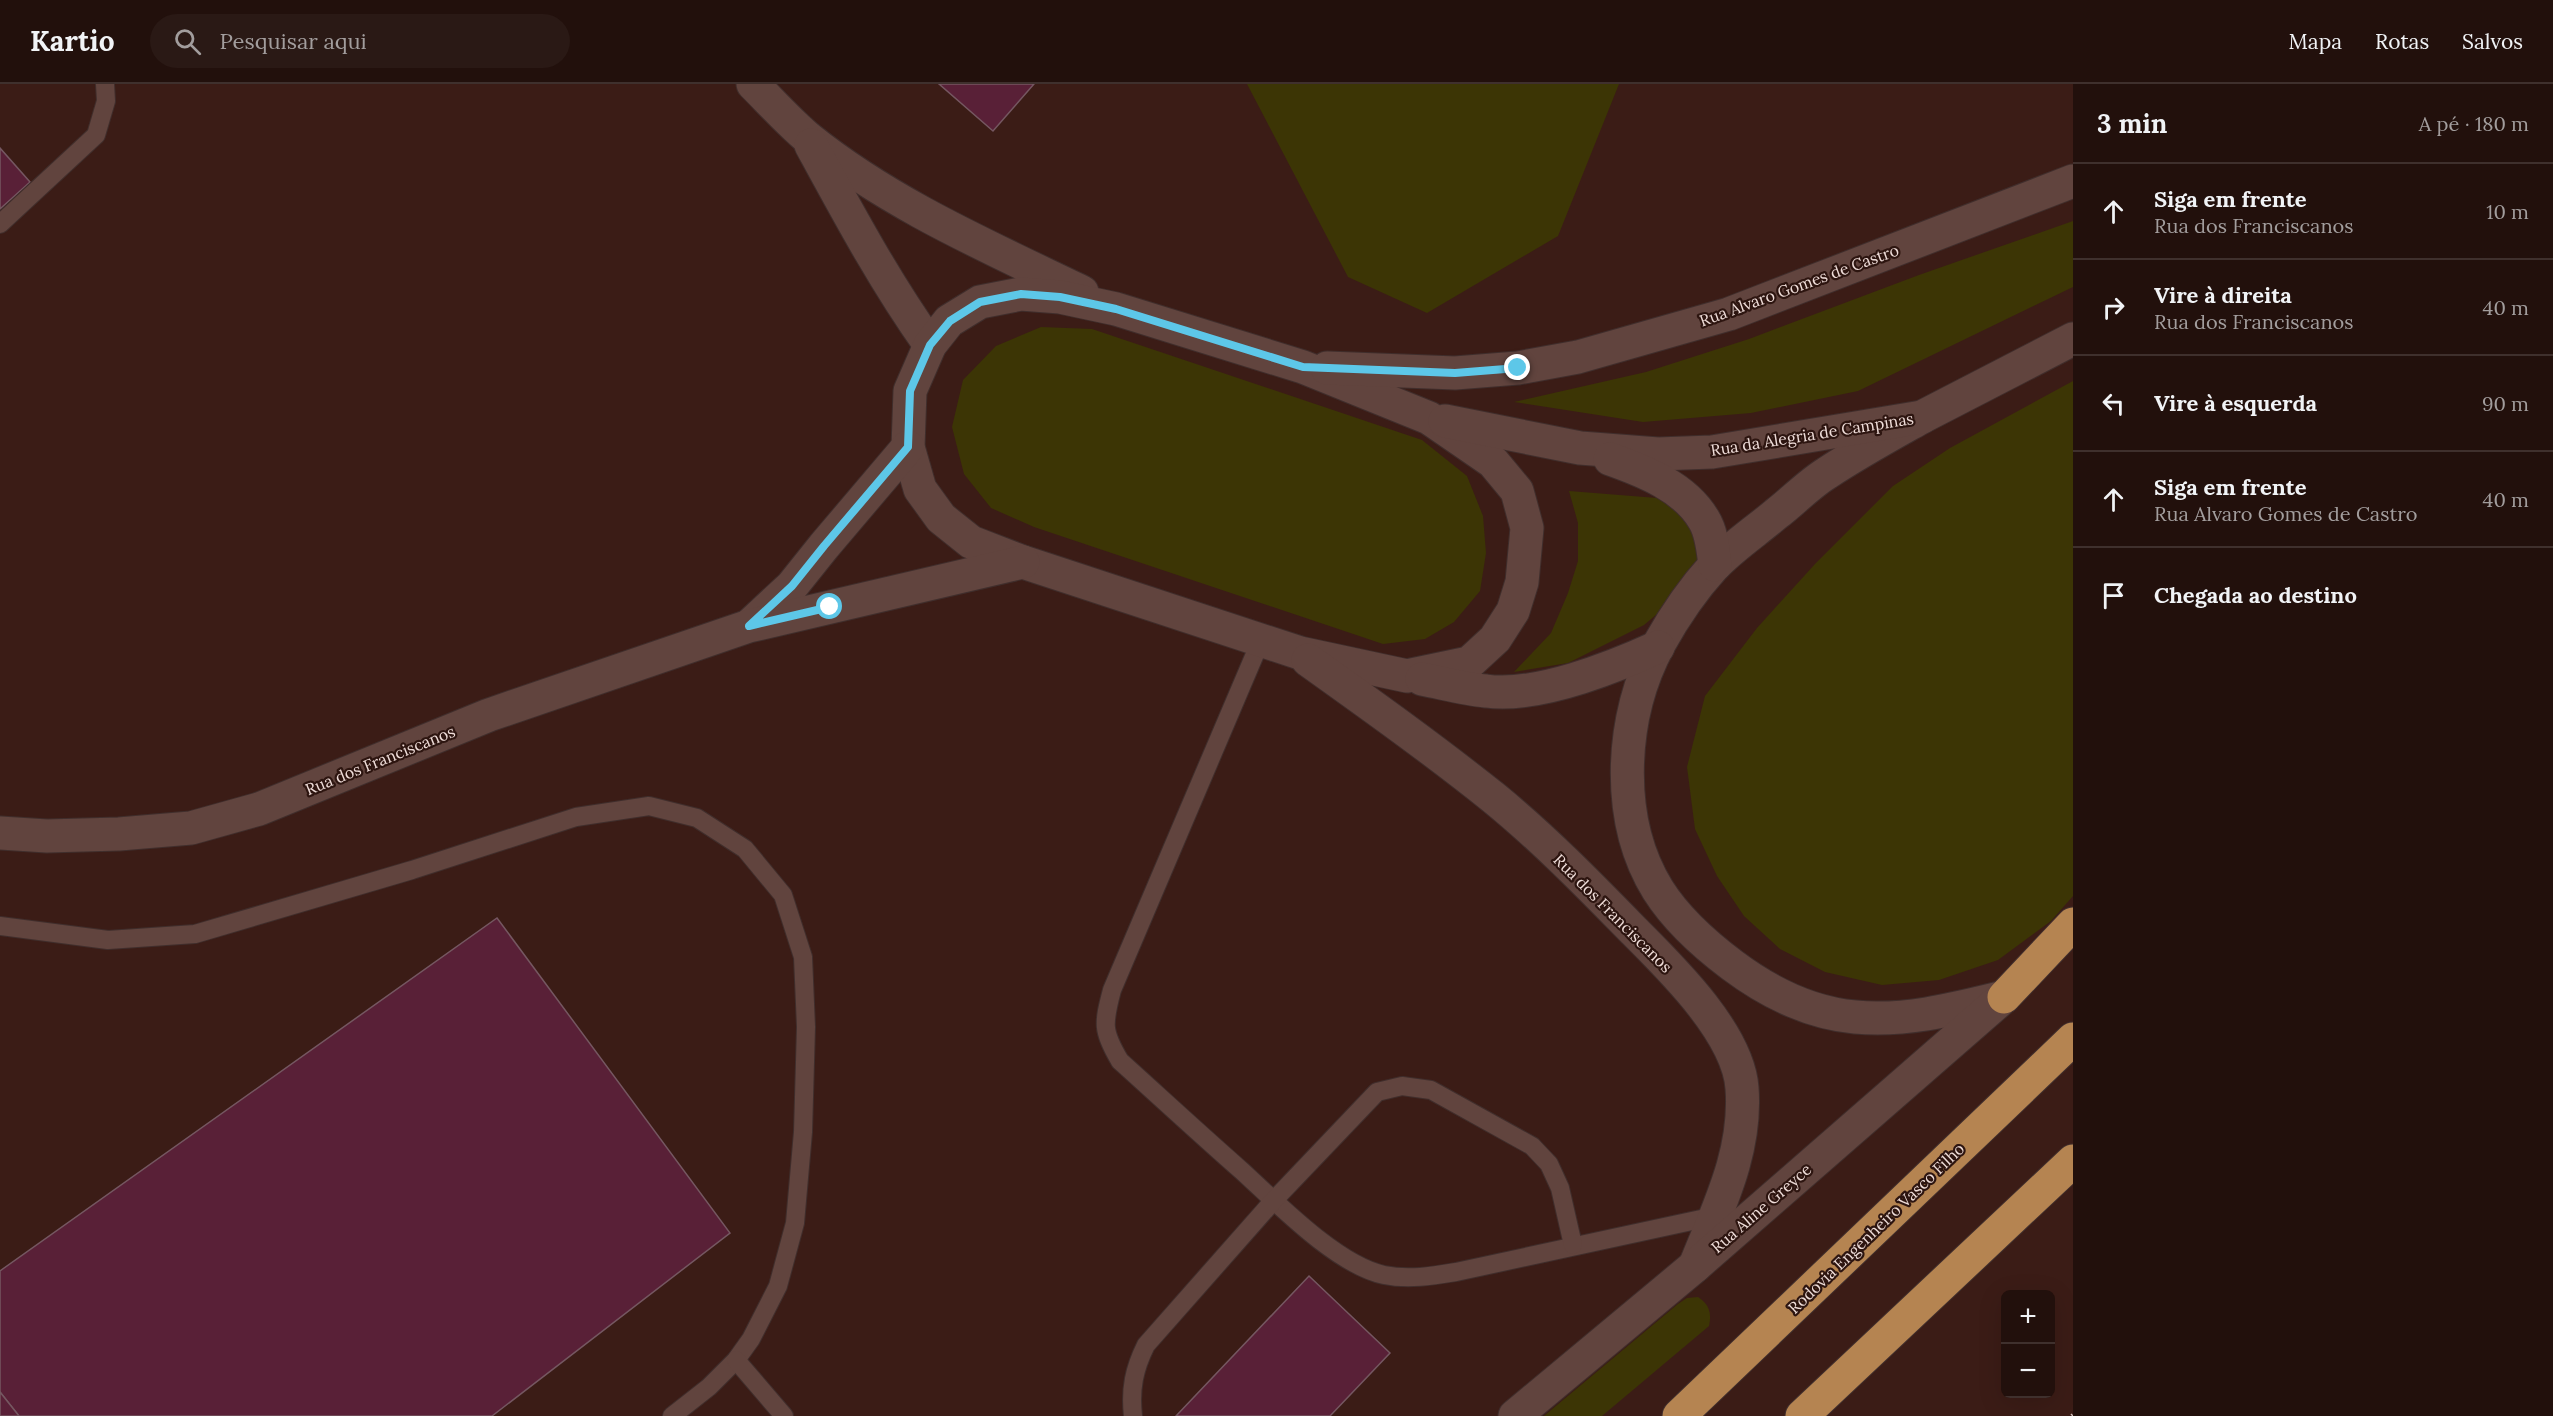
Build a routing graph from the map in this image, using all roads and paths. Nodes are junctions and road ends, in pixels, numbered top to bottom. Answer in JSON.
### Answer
{"nodes":[{"id":1,"x":105,"y":84,"type":"edge"},
{"id":2,"x":753,"y":84,"type":"edge"},
{"id":3,"x":808,"y":138,"type":"junction"},
{"id":4,"x":2073,"y":181,"type":"edge"},
{"id":5,"x":0,"y":224,"type":"edge"},
{"id":6,"x":1116,"y":309,"type":"junction"},
{"id":7,"x":2073,"y":339,"type":"edge"},
{"id":8,"x":930,"y":345,"type":"junction"},
{"id":9,"x":1303,"y":367,"type":"junction"},
{"id":10,"x":1922,"y":417,"type":"junction"},
{"id":11,"x":1428,"y":418,"type":"junction"},
{"id":12,"x":908,"y":447,"type":"junction"},
{"id":13,"x":1580,"y":448,"type":"junction"},
{"id":14,"x":1023,"y":562,"type":"junction"},
{"id":15,"x":1715,"y":566,"type":"junction"},
{"id":16,"x":749,"y":626,"type":"junction"},
{"id":17,"x":1261,"y":640,"type":"junction"},
{"id":18,"x":1658,"y":646,"type":"junction"},
{"id":19,"x":1299,"y":653,"type":"junction"},
{"id":20,"x":1407,"y":676,"type":"junction"},
{"id":21,"x":0,"y":833,"type":"edge"},
{"id":22,"x":2073,"y":924,"type":"edge"},
{"id":23,"x":0,"y":926,"type":"edge"},
{"id":24,"x":2004,"y":997,"type":"junction"},
{"id":25,"x":2073,"y":1038,"type":"edge"},
{"id":26,"x":2073,"y":1161,"type":"edge"},
{"id":27,"x":1274,"y":1200,"type":"junction"},
{"id":28,"x":1715,"y":1216,"type":"junction"},
{"id":29,"x":1573,"y":1245,"type":"junction"},
{"id":30,"x":1695,"y":1266,"type":"junction"},
{"id":31,"x":736,"y":1360,"type":"junction"},
{"id":32,"x":672,"y":1416,"type":"edge"},
{"id":33,"x":784,"y":1416,"type":"edge"},
{"id":34,"x":1133,"y":1416,"type":"edge"},
{"id":35,"x":1515,"y":1416,"type":"edge"},
{"id":36,"x":1679,"y":1416,"type":"edge"},
{"id":37,"x":1802,"y":1416,"type":"edge"}],
"edges":[{"from":1,"to":5,"type":"lane"},
{"from":2,"to":3,"type":"main road"},
{"from":3,"to":6,"type":"main road"},
{"from":3,"to":8,"type":"main road"},
{"from":4,"to":9,"type":"main road","name":"Rua Alvaro Gomes de Castro"},
{"from":6,"to":8,"type":"main road"},
{"from":6,"to":9,"type":"main road"},
{"from":7,"to":10,"type":"main road","name":"Rua da Alegria de Campinas"},
{"from":8,"to":12,"type":"main road"},
{"from":9,"to":11,"type":"main road"},
{"from":10,"to":13,"type":"main road","name":"Rua da Alegria de Campinas"},
{"from":10,"to":15,"type":"main road"},
{"from":11,"to":13,"type":"main road","name":"Rua da Alegria de Campinas"},
{"from":11,"to":20,"type":"main road"},
{"from":12,"to":14,"type":"main road"},
{"from":12,"to":16,"type":"main road","name":"Rua dos Franciscanos"},
{"from":13,"to":15,"type":"main road"},
{"from":14,"to":16,"type":"main road","name":"Rua dos Franciscanos"},
{"from":14,"to":17,"type":"main road"},
{"from":15,"to":18,"type":"main road"},
{"from":16,"to":21,"type":"main road","name":"Rua dos Franciscanos"},
{"from":17,"to":19,"type":"main road"},
{"from":17,"to":27,"type":"lane"},
{"from":18,"to":20,"type":"main road"},
{"from":18,"to":24,"type":"main road"},
{"from":19,"to":20,"type":"main road"},
{"from":19,"to":28,"type":"main road","name":"Rua dos Franciscanos"},
{"from":22,"to":24,"type":"highway"},
{"from":23,"to":31,"type":"lane"},
{"from":24,"to":30,"type":"main road","name":"Rua Aline Greyce"},
{"from":25,"to":36,"type":"highway","name":"Rodovia Engenheiro Vasco Filho"},
{"from":26,"to":37,"type":"highway"},
{"from":27,"to":29,"type":"lane"},
{"from":27,"to":29,"type":"lane"},
{"from":27,"to":34,"type":"lane"},
{"from":28,"to":29,"type":"lane"},
{"from":28,"to":30,"type":"main road","name":"Rua dos Franciscanos"},
{"from":30,"to":35,"type":"main road","name":"Rua Aline Greyce"},
{"from":31,"to":32,"type":"lane"},
{"from":31,"to":33,"type":"lane"}]}
